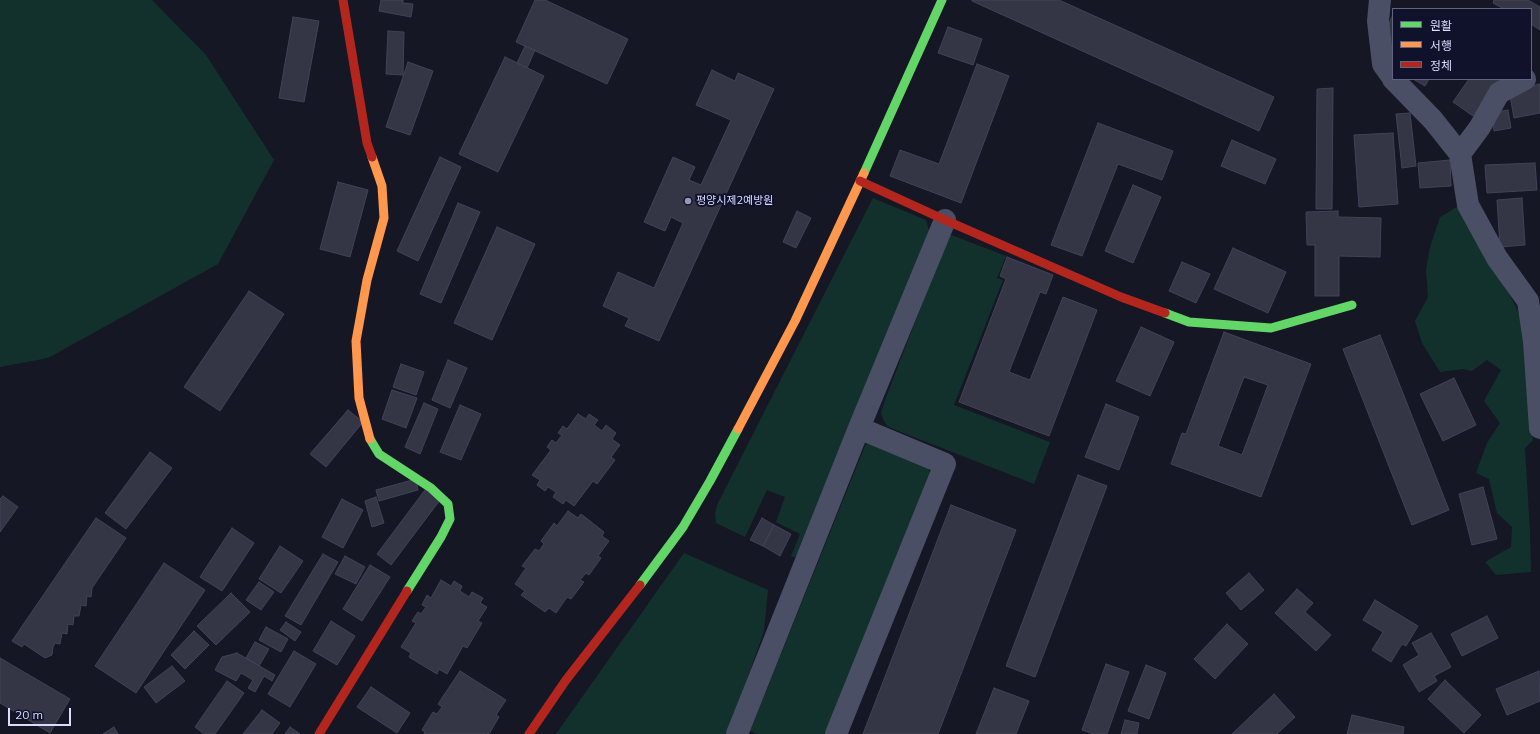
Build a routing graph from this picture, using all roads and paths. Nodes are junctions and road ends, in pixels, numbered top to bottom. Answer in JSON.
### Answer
{"nodes":[{"id":1,"x":342,"y":0,"type":"edge"},
{"id":2,"x":942,"y":0,"type":"edge"},
{"id":3,"x":1380,"y":0,"type":"edge"},
{"id":4,"x":1392,"y":78,"type":"edge"},
{"id":5,"x":1394,"y":80,"type":"edge"},
{"id":6,"x":1523,"y":80,"type":"edge"},
{"id":7,"x":1460,"y":154,"type":"junction"},
{"id":8,"x":860,"y":180,"type":"junction"},
{"id":9,"x":945,"y":220,"type":"junction"},
{"id":10,"x":1352,"y":305,"type":"dead end"},
{"id":11,"x":859,"y":428,"type":"junction"},
{"id":12,"x":1540,"y":428,"type":"edge"},
{"id":13,"x":319,"y":734,"type":"edge"},
{"id":14,"x":529,"y":734,"type":"edge"},
{"id":15,"x":737,"y":734,"type":"edge"},
{"id":16,"x":836,"y":734,"type":"edge"}],
"edges":[{"from":1,"to":13,"type":"street"},
{"from":2,"to":8,"type":"street"},
{"from":3,"to":4,"type":"street"},
{"from":5,"to":7,"type":"street"},
{"from":6,"to":7,"type":"street"},
{"from":7,"to":12,"type":"street"},
{"from":8,"to":9,"type":"street"},
{"from":8,"to":14,"type":"street"},
{"from":9,"to":10,"type":"street"},
{"from":9,"to":11,"type":"street"},
{"from":11,"to":15,"type":"street"},
{"from":11,"to":16,"type":"street"}]}
